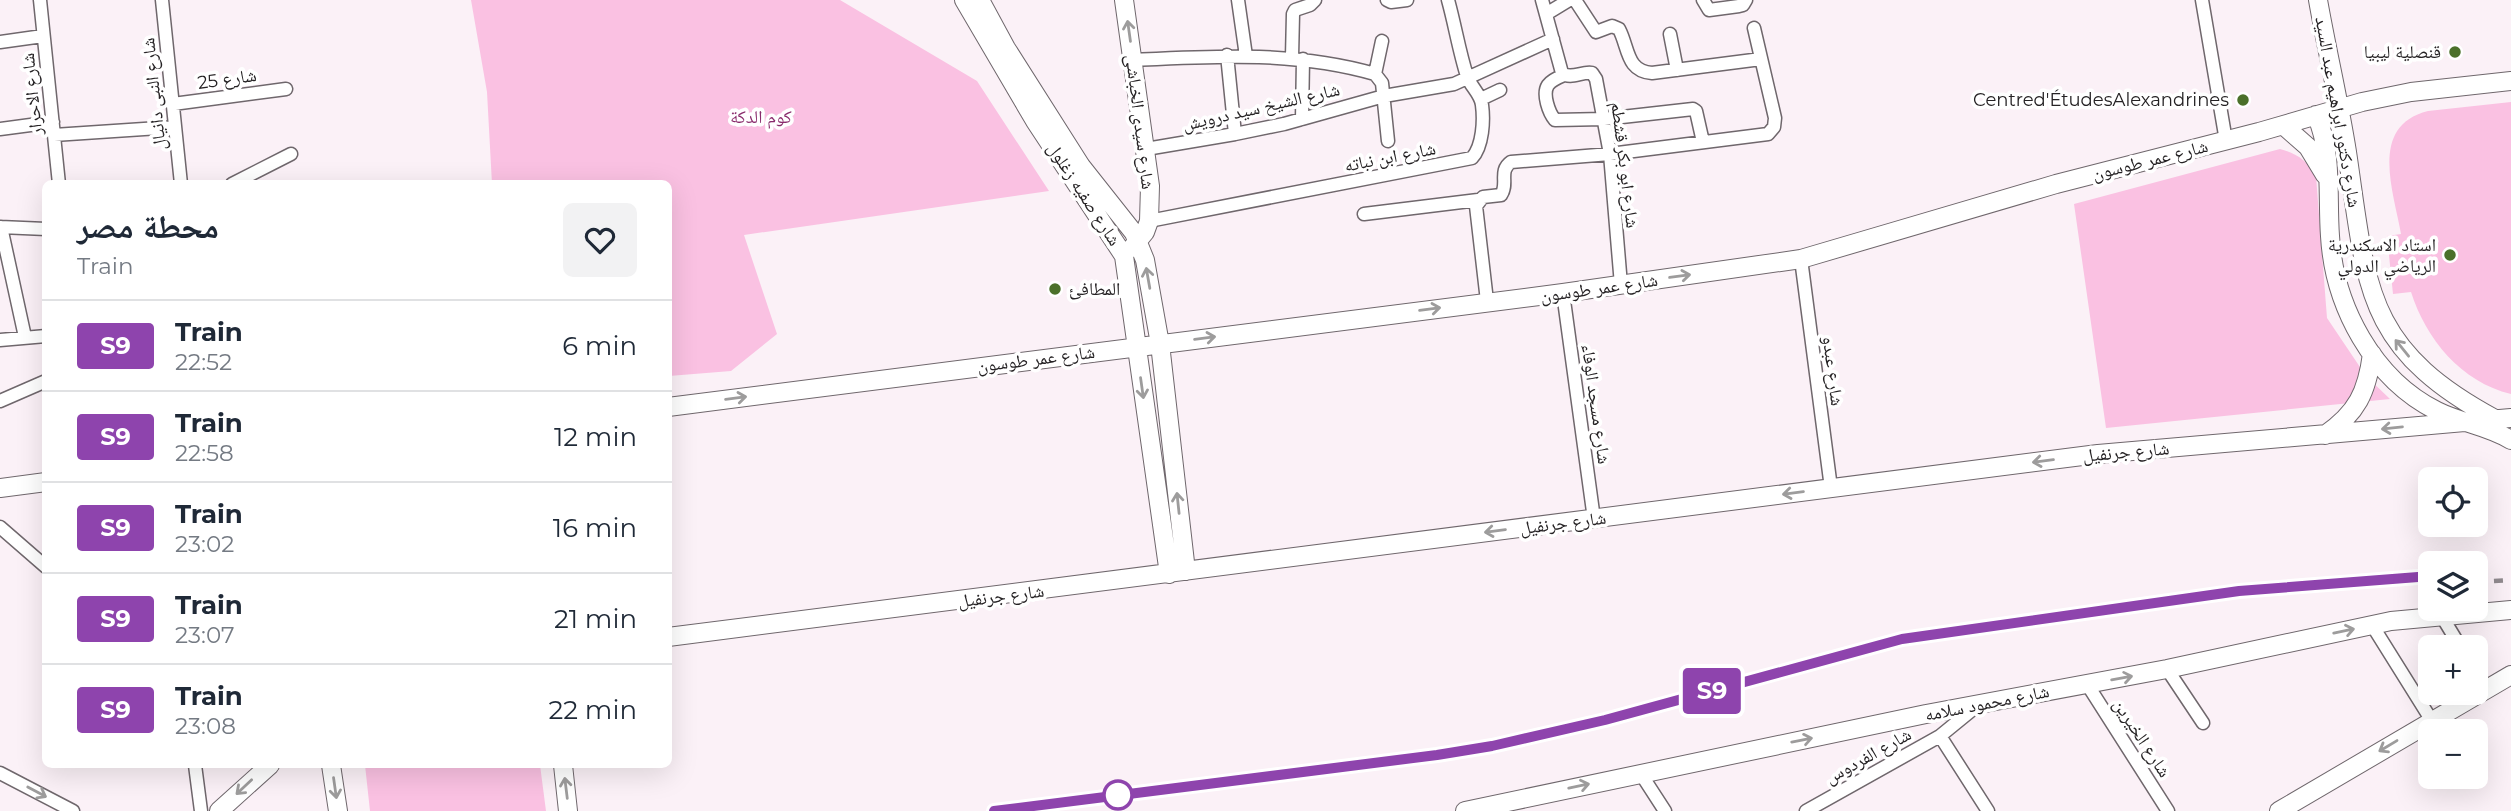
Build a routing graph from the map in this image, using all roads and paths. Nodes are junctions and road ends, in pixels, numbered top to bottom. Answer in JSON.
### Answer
{"nodes":[{"id":1,"x":40,"y":0,"type":"edge"},
{"id":2,"x":162,"y":0,"type":"edge"},
{"id":3,"x":964,"y":0,"type":"edge"},
{"id":4,"x":980,"y":0,"type":"edge"},
{"id":5,"x":1124,"y":0,"type":"edge"},
{"id":6,"x":1238,"y":0,"type":"edge"},
{"id":7,"x":1315,"y":0,"type":"edge"},
{"id":8,"x":1388,"y":0,"type":"edge"},
{"id":9,"x":1407,"y":0,"type":"edge"},
{"id":10,"x":1448,"y":0,"type":"edge"},
{"id":11,"x":1542,"y":0,"type":"edge"},
{"id":12,"x":1569,"y":0,"type":"edge"},
{"id":13,"x":1575,"y":0,"type":"edge"},
{"id":14,"x":1703,"y":0,"type":"edge"},
{"id":15,"x":1746,"y":0,"type":"edge"},
{"id":16,"x":2202,"y":0,"type":"edge"},
{"id":17,"x":2318,"y":0,"type":"edge"},
{"id":18,"x":1546,"y":14,"type":"junction"},
{"id":19,"x":1754,"y":28,"type":"dead end"},
{"id":20,"x":990,"y":34,"type":"junction"},
{"id":21,"x":1670,"y":34,"type":"dead end"},
{"id":22,"x":43,"y":36,"type":"junction"},
{"id":23,"x":1553,"y":39,"type":"junction"},
{"id":24,"x":1382,"y":41,"type":"dead end"},
{"id":25,"x":0,"y":42,"type":"edge"},
{"id":26,"x":1227,"y":55,"type":"junction"},
{"id":27,"x":1246,"y":56,"type":"junction"},
{"id":28,"x":1298,"y":58,"type":"junction"},
{"id":29,"x":1761,"y":59,"type":"junction"},
{"id":30,"x":1133,"y":60,"type":"junction"},
{"id":31,"x":1677,"y":70,"type":"junction"},
{"id":32,"x":1375,"y":74,"type":"junction"},
{"id":33,"x":1564,"y":75,"type":"junction"},
{"id":34,"x":1468,"y":79,"type":"junction"},
{"id":35,"x":2511,"y":81,"type":"edge"},
{"id":36,"x":286,"y":89,"type":"dead end"},
{"id":37,"x":1500,"y":90,"type":"dead end"},
{"id":38,"x":1384,"y":96,"type":"junction"},
{"id":39,"x":1481,"y":99,"type":"junction"},
{"id":40,"x":173,"y":104,"type":"junction"},
{"id":41,"x":2338,"y":108,"type":"junction"},
{"id":42,"x":2316,"y":115,"type":"junction"},
{"id":43,"x":1302,"y":118,"type":"junction"},
{"id":44,"x":1604,"y":119,"type":"junction"},
{"id":45,"x":2283,"y":125,"type":"junction"},
{"id":46,"x":174,"y":127,"type":"junction"},
{"id":47,"x":0,"y":129,"type":"edge"},
{"id":48,"x":53,"y":129,"type":"junction"},
{"id":49,"x":1235,"y":134,"type":"junction"},
{"id":50,"x":1388,"y":141,"type":"dead end"},
{"id":51,"x":2226,"y":141,"type":"junction"},
{"id":52,"x":1703,"y":142,"type":"junction"},
{"id":53,"x":1146,"y":149,"type":"junction"},
{"id":54,"x":291,"y":154,"type":"dead end"},
{"id":55,"x":1610,"y":154,"type":"junction"},
{"id":56,"x":59,"y":180,"type":"edge"},
{"id":57,"x":181,"y":180,"type":"edge"},
{"id":58,"x":240,"y":180,"type":"edge"},
{"id":59,"x":2328,"y":183,"type":"junction"},
{"id":60,"x":1478,"y":200,"type":"junction"},
{"id":61,"x":1364,"y":214,"type":"dead end"},
{"id":62,"x":1149,"y":221,"type":"junction"},
{"id":63,"x":1,"y":227,"type":"edge"},
{"id":64,"x":42,"y":229,"type":"edge"},
{"id":65,"x":1138,"y":242,"type":"junction"},
{"id":66,"x":1124,"y":256,"type":"junction"},
{"id":67,"x":1801,"y":259,"type":"junction"},
{"id":68,"x":2364,"y":266,"type":"junction"},
{"id":69,"x":2334,"y":269,"type":"junction"},
{"id":70,"x":1621,"y":285,"type":"junction"},
{"id":71,"x":1563,"y":293,"type":"junction"},
{"id":72,"x":1487,"y":301,"type":"junction"},
{"id":73,"x":42,"y":336,"type":"edge"},
{"id":74,"x":25,"y":337,"type":"junction"},
{"id":75,"x":0,"y":340,"type":"edge"},
{"id":76,"x":1160,"y":344,"type":"junction"},
{"id":77,"x":1136,"y":347,"type":"junction"},
{"id":78,"x":2372,"y":354,"type":"junction"},
{"id":79,"x":42,"y":383,"type":"edge"},
{"id":80,"x":0,"y":401,"type":"edge"},
{"id":81,"x":672,"y":406,"type":"edge"},
{"id":82,"x":2503,"y":418,"type":"edge"},
{"id":83,"x":2459,"y":422,"type":"junction"},
{"id":84,"x":2325,"y":435,"type":"junction"},
{"id":85,"x":2511,"y":440,"type":"edge"},
{"id":86,"x":42,"y":482,"type":"edge"},
{"id":87,"x":4,"y":483,"type":"edge"},
{"id":88,"x":1830,"y":488,"type":"junction"},
{"id":89,"x":1594,"y":519,"type":"junction"},
{"id":90,"x":0,"y":527,"type":"edge"},
{"id":91,"x":5,"y":536,"type":"edge"},
{"id":92,"x":42,"y":564,"type":"edge"},
{"id":93,"x":1177,"y":573,"type":"junction"},
{"id":94,"x":2511,"y":610,"type":"edge"},
{"id":95,"x":2488,"y":612,"type":"edge"},
{"id":96,"x":2418,"y":618,"type":"edge"},
{"id":97,"x":2372,"y":625,"type":"junction"},
{"id":98,"x":672,"y":636,"type":"edge"},
{"id":99,"x":2167,"y":669,"type":"junction"},
{"id":100,"x":2511,"y":675,"type":"edge"},
{"id":101,"x":2488,"y":680,"type":"edge"},
{"id":102,"x":2087,"y":684,"type":"junction"},
{"id":103,"x":1980,"y":704,"type":"junction"},
{"id":104,"x":2452,"y":705,"type":"edge"},
{"id":105,"x":2431,"y":719,"type":"edge"},
{"id":106,"x":2434,"y":719,"type":"edge"},
{"id":107,"x":2203,"y":723,"type":"dead end"},
{"id":108,"x":2418,"y":729,"type":"edge"},
{"id":109,"x":1940,"y":736,"type":"junction"},
{"id":110,"x":195,"y":768,"type":"edge"},
{"id":111,"x":267,"y":768,"type":"edge"},
{"id":112,"x":331,"y":768,"type":"edge"},
{"id":113,"x":563,"y":768,"type":"edge"},
{"id":114,"x":0,"y":773,"type":"edge"},
{"id":115,"x":1641,"y":774,"type":"junction"},
{"id":116,"x":1535,"y":803,"type":"edge"},
{"id":117,"x":65,"y":809,"type":"edge"},
{"id":118,"x":201,"y":811,"type":"edge"},
{"id":119,"x":219,"y":811,"type":"edge"},
{"id":120,"x":338,"y":811,"type":"edge"},
{"id":121,"x":568,"y":811,"type":"edge"},
{"id":122,"x":1465,"y":811,"type":"edge"},
{"id":123,"x":1665,"y":811,"type":"edge"},
{"id":124,"x":1806,"y":811,"type":"edge"},
{"id":125,"x":1988,"y":811,"type":"edge"},
{"id":126,"x":2168,"y":811,"type":"edge"},
{"id":127,"x":2279,"y":811,"type":"edge"}],
"edges":[{"from":1,"to":22,"type":"street","name":"شارع الاحرار"},
{"from":2,"to":40,"type":"street","name":"شارع النبى دانيال"},
{"from":3,"to":20,"type":"main road","name":"شارع صفيه زغلول"},
{"from":4,"to":20,"type":"main road","name":"شارع صفيه زغلول"},
{"from":30,"to":5,"type":"main road","name":"شارع سيدى الخباشى","one_way":true},
{"from":6,"to":27,"type":"street"},
{"from":7,"to":28,"type":"street"},
{"from":8,"to":9,"type":"street"},
{"from":10,"to":34,"type":"street"},
{"from":11,"to":18,"type":"street"},
{"from":12,"to":18,"type":"street"},
{"from":13,"to":31,"type":"street"},
{"from":14,"to":15,"type":"street"},
{"from":16,"to":51,"type":"street"},
{"from":17,"to":41,"type":"main road","name":"شارع دكتور ابراهيم عبد السيد"},
{"from":18,"to":23,"type":"street"},
{"from":19,"to":29,"type":"street"},
{"from":20,"to":65,"type":"main road","name":"شارع صفيه زغلول"},
{"from":20,"to":66,"type":"main road","name":"شارع صفيه زغلول"},
{"from":21,"to":31,"type":"street"},
{"from":22,"to":25,"type":"street"},
{"from":22,"to":48,"type":"street","name":"شارع الاحرار"},
{"from":23,"to":33,"type":"street"},
{"from":23,"to":34,"type":"street","name":"شارع الشيخ سيد درويش"},
{"from":24,"to":32,"type":"street"},
{"from":26,"to":27,"type":"street","name":"شارع الشيخ سيد درويش"},
{"from":26,"to":30,"type":"street","name":"شارع الشيخ سيد درويش"},
{"from":26,"to":49,"type":"street"},
{"from":27,"to":28,"type":"street","name":"شارع الشيخ سيد درويش"},
{"from":28,"to":32,"type":"street","name":"شارع الشيخ سيد درويش"},
{"from":28,"to":43,"type":"street"},
{"from":29,"to":31,"type":"street"},
{"from":29,"to":52,"type":"street"},
{"from":30,"to":53,"type":"main road","name":"شارع سيدى الخباشى"},
{"from":32,"to":38,"type":"street"},
{"from":33,"to":44,"type":"street","name":"شارع ابو بكر قشطم"},
{"from":33,"to":44,"type":"street"},
{"from":34,"to":38,"type":"street","name":"شارع الشيخ سيد درويش"},
{"from":34,"to":39,"type":"street"},
{"from":35,"to":41,"type":"main road","name":"شارع عمر طوسون"},
{"from":36,"to":40,"type":"street","name":"شارع 25"},
{"from":37,"to":39,"type":"street"},
{"from":38,"to":43,"type":"street","name":"شارع الشيخ سيد درويش"},
{"from":38,"to":50,"type":"street"},
{"from":39,"to":62,"type":"street","name":"شارع ابن نباته"},
{"from":40,"to":46,"type":"street","name":"شارع النبى دانيال"},
{"from":41,"to":42,"type":"main road","name":"شارع عمر طوسون"},
{"from":41,"to":68,"type":"main road","name":"شارع دكتور ابراهيم عبد السيد"},
{"from":42,"to":45,"type":"main road","name":"شارع عمر طوسون"},
{"from":42,"to":59,"type":"main road","name":"شارع دكتور ابراهيم عبد السيد"},
{"from":43,"to":49,"type":"street","name":"شارع الشيخ سيد درويش"},
{"from":44,"to":52,"type":"street"},
{"from":44,"to":55,"type":"street","name":"شارع ابو بكر قشطم"},
{"from":45,"to":51,"type":"main road","name":"شارع عمر طوسون"},
{"from":45,"to":59,"type":"main road"},
{"from":46,"to":48,"type":"street"},
{"from":46,"to":57,"type":"street","name":"شارع النبى دانيال"},
{"from":47,"to":48,"type":"street"},
{"from":48,"to":56,"type":"street","name":"شارع الاحرار"},
{"from":49,"to":53,"type":"street","name":"شارع الشيخ سيد درويش"},
{"from":51,"to":67,"type":"main road","name":"شارع عمر طوسون"},
{"from":52,"to":55,"type":"street"},
{"from":53,"to":62,"type":"main road","name":"شارع سيدى الخباشى"},
{"from":54,"to":58,"type":"street"},
{"from":55,"to":60,"type":"street"},
{"from":55,"to":70,"type":"street","name":"شارع ابو بكر قشطم"},
{"from":59,"to":69,"type":"main road","name":"شارع دكتور ابراهيم عبد السيد"},
{"from":60,"to":61,"type":"street"},
{"from":60,"to":72,"type":"street"},
{"from":62,"to":65,"type":"main road","name":"شارع سيدى الخباشى"},
{"from":63,"to":64,"type":"street"},
{"from":63,"to":74,"type":"street"},
{"from":65,"to":66,"type":"main road","name":"شارع سيدى الخباشى"},
{"from":76,"to":65,"type":"main road","name":"شارع صفيه زغلول","one_way":true},
{"from":66,"to":77,"type":"main road","name":"شارع صفيه زغلول"},
{"from":70,"to":67,"type":"main road","name":"شارع عمر طوسون","one_way":true},
{"from":67,"to":88,"type":"street","name":"شارع عبدو"},
{"from":68,"to":69,"type":"main road"},
{"from":82,"to":68,"type":"main road","name":"شارع دكتور ابراهيم عبد السيد","one_way":true},
{"from":69,"to":78,"type":"main road","name":"شارع دكتور ابراهيم عبد السيد"},
{"from":70,"to":71,"type":"main road","name":"شارع عمر طوسون"},
{"from":71,"to":72,"type":"main road","name":"شارع عمر طوسون"},
{"from":71,"to":89,"type":"street","name":"شارع مسجد الوفاء"},
{"from":76,"to":72,"type":"main road","name":"شارع عمر طوسون","one_way":true},
{"from":73,"to":74,"type":"street"},
{"from":74,"to":75,"type":"street"},
{"from":76,"to":77,"type":"main road","name":"شارع عمر طوسون"},
{"from":93,"to":76,"type":"main road","name":"شارع صفيه زغلول","one_way":true},
{"from":81,"to":77,"type":"main road","name":"شارع عمر طوسون","one_way":true},
{"from":77,"to":93,"type":"main road","name":"شارع صفيه زغلول","one_way":true},
{"from":78,"to":83,"type":"main road","name":"شارع دكتور ابراهيم عبد السيد"},
{"from":78,"to":84,"type":"main road"},
{"from":79,"to":80,"type":"street"},
{"from":82,"to":83,"type":"main road","name":"شارع جرنفيل"},
{"from":83,"to":84,"type":"main road","name":"شارع جرنفيل","one_way":true},
{"from":83,"to":85,"type":"main road"},
{"from":84,"to":88,"type":"main road","name":"شارع جرنفيل","one_way":true},
{"from":86,"to":87,"type":"main road"},
{"from":88,"to":89,"type":"main road","name":"شارع جرنفيل","one_way":true},
{"from":89,"to":93,"type":"main road","name":"شارع جرنفيل","one_way":true},
{"from":90,"to":91,"type":"street"},
{"from":91,"to":92,"type":"street"},
{"from":93,"to":98,"type":"main road","name":"شارع جرنفيل"},
{"from":94,"to":95,"type":"main road","name":"شارع محمود سلامه"},
{"from":96,"to":97,"type":"main road","name":"شارع محمود سلامه"},
{"from":99,"to":97,"type":"main road","name":"شارع محمود سلامه","one_way":true},
{"from":97,"to":105,"type":"street"},
{"from":102,"to":99,"type":"main road","name":"شارع محمود سلامه","one_way":true},
{"from":99,"to":107,"type":"street"},
{"from":100,"to":101,"type":"main road"},
{"from":102,"to":103,"type":"main road","name":"شارع محمود سلامه"},
{"from":102,"to":126,"type":"street","name":"شارع الخيرين"},
{"from":103,"to":109,"type":"street","name":"شارع الفردوس"},
{"from":115,"to":103,"type":"main road","name":"شارع محمود سلامه","one_way":true},
{"from":104,"to":106,"type":"main road"},
{"from":108,"to":127,"type":"main road","one_way":true},
{"from":109,"to":124,"type":"street","name":"شارع الفردوس"},
{"from":109,"to":125,"type":"street"},
{"from":110,"to":118,"type":"street"},
{"from":111,"to":119,"type":"main road","one_way":true},
{"from":112,"to":120,"type":"main road","one_way":true},
{"from":121,"to":113,"type":"main road","one_way":true},
{"from":114,"to":117,"type":"street","one_way":true},
{"from":116,"to":115,"type":"main road","name":"شارع محمود سلامه","one_way":true},
{"from":115,"to":123,"type":"street"},
{"from":116,"to":122,"type":"main road","name":"شارع محمود سلامه"}]}
